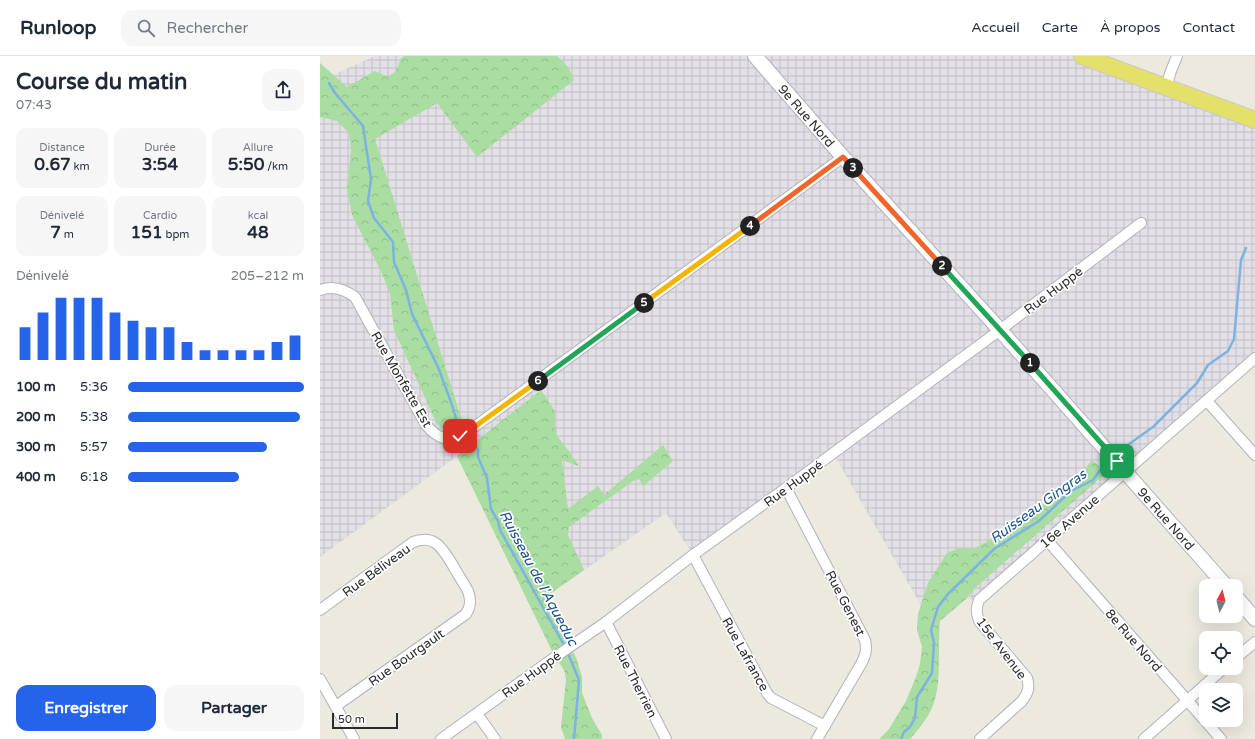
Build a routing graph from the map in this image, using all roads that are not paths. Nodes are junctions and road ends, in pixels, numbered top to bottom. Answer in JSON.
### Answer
{"nodes":[{"id":1,"x":755,"y":56,"type":"edge"},
{"id":2,"x":1082,"y":56,"type":"edge"},
{"id":3,"x":1178,"y":56,"type":"edge"},
{"id":4,"x":1166,"y":87,"type":"junction"},
{"id":5,"x":1255,"y":120,"type":"edge"},
{"id":6,"x":843,"y":157,"type":"junction"},
{"id":7,"x":1141,"y":223,"type":"dead end"},
{"id":8,"x":320,"y":290,"type":"edge"},
{"id":9,"x":1000,"y":330,"type":"junction"},
{"id":10,"x":1255,"y":358,"type":"edge"},
{"id":11,"x":1207,"y":400,"type":"junction"},
{"id":12,"x":1255,"y":455,"type":"edge"},
{"id":13,"x":1122,"y":467,"type":"junction"},
{"id":14,"x":786,"y":488,"type":"junction"},
{"id":15,"x":1047,"y":540,"type":"junction"},
{"id":16,"x":693,"y":556,"type":"junction"},
{"id":17,"x":1220,"y":579,"type":"edge"},
{"id":18,"x":470,"y":603,"type":"joint"},
{"id":19,"x":1243,"y":605,"type":"edge"},
{"id":20,"x":976,"y":607,"type":"joint"},
{"id":21,"x":320,"y":610,"type":"edge"},
{"id":22,"x":1255,"y":619,"type":"edge"},
{"id":23,"x":606,"y":622,"type":"junction"},
{"id":24,"x":1255,"y":642,"type":"edge"},
{"id":25,"x":1243,"y":652,"type":"edge"},
{"id":26,"x":1216,"y":675,"type":"edge"},
{"id":27,"x":320,"y":679,"type":"edge"},
{"id":28,"x":1187,"y":701,"type":"junction"},
{"id":29,"x":336,"y":706,"type":"junction"},
{"id":30,"x":477,"y":714,"type":"junction"},
{"id":31,"x":825,"y":726,"type":"junction"},
{"id":32,"x":354,"y":739,"type":"edge"},
{"id":33,"x":441,"y":739,"type":"edge"},
{"id":34,"x":495,"y":739,"type":"edge"},
{"id":35,"x":666,"y":739,"type":"edge"},
{"id":36,"x":817,"y":739,"type":"edge"},
{"id":37,"x":980,"y":739,"type":"edge"},
{"id":38,"x":1144,"y":739,"type":"edge"},
{"id":39,"x":1221,"y":739,"type":"edge"}],
"edges":[{"from":1,"to":6,"type":"street","name":"9e Rue Nord"},
{"from":2,"to":4,"type":"main road"},
{"from":3,"to":4,"type":"street"},
{"from":4,"to":5,"type":"main road"},
{"from":6,"to":8,"type":"street","name":"Rue Monfette Est"},
{"from":6,"to":9,"type":"street","name":"9e Rue Nord"},
{"from":7,"to":9,"type":"street","name":"Rue Huppé"},
{"from":9,"to":13,"type":"street","name":"9e Rue Nord"},
{"from":9,"to":14,"type":"street","name":"Rue Huppé"},
{"from":10,"to":11,"type":"street","name":"16e Avenue"},
{"from":11,"to":12,"type":"street"},
{"from":11,"to":13,"type":"street","name":"16e Avenue"},
{"from":13,"to":15,"type":"street","name":"16e Avenue"},
{"from":13,"to":17,"type":"street","name":"9e Rue Nord"},
{"from":14,"to":16,"type":"street","name":"Rue Huppé"},
{"from":14,"to":31,"type":"street","name":"Rue Genest"},
{"from":15,"to":20,"type":"street","name":"16e Avenue"},
{"from":15,"to":28,"type":"street","name":"8e Rue Nord"},
{"from":16,"to":23,"type":"street","name":"Rue Huppé"},
{"from":16,"to":31,"type":"street","name":"Rue Lafrance"},
{"from":18,"to":21,"type":"street","name":"Rue Béliveau"},
{"from":18,"to":29,"type":"street","name":"Rue Bourgault"},
{"from":19,"to":22,"type":"street"},
{"from":20,"to":37,"type":"street","name":"15e Avenue"},
{"from":23,"to":30,"type":"street","name":"Rue Huppé"},
{"from":23,"to":35,"type":"street","name":"Rue Therrien"},
{"from":24,"to":25,"type":"street"},
{"from":26,"to":28,"type":"street"},
{"from":27,"to":29,"type":"street"},
{"from":28,"to":38,"type":"street"},
{"from":28,"to":39,"type":"street","name":"8e Rue Nord"},
{"from":29,"to":32,"type":"street"},
{"from":30,"to":33,"type":"street","name":"Rue Huppé"},
{"from":30,"to":34,"type":"street"},
{"from":31,"to":36,"type":"street","name":"Rue Genest"}]}
